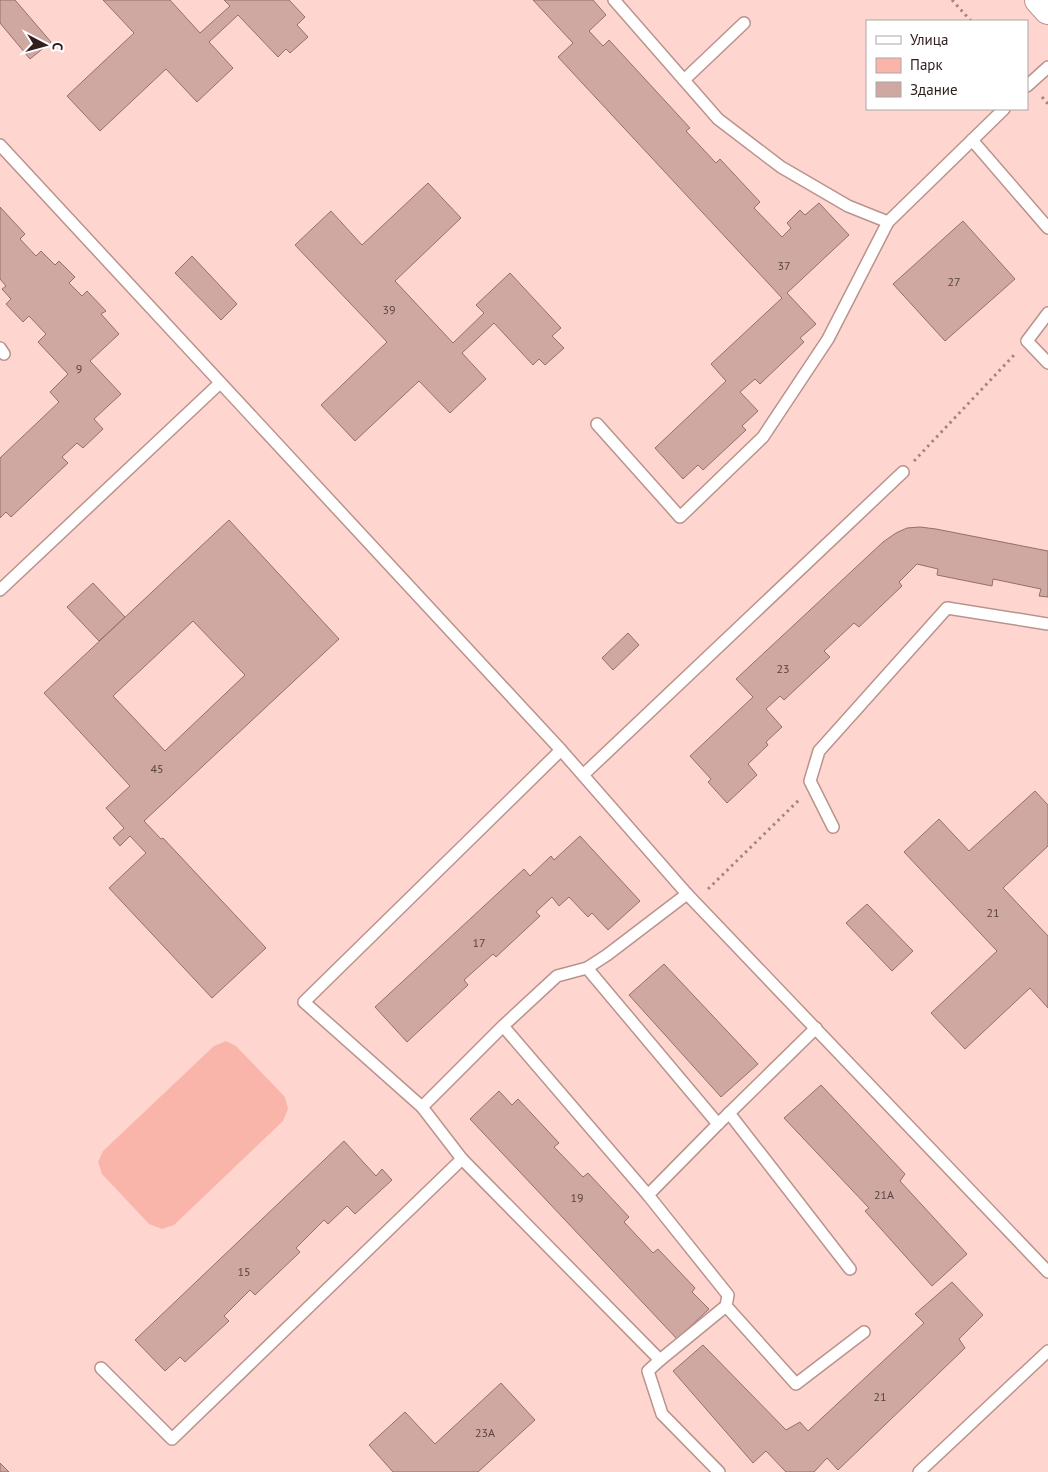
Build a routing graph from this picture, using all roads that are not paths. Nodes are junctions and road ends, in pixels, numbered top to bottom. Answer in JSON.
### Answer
{"nodes":[{"id":1,"x":614,"y":0,"type":"edge"},
{"id":2,"x":1039,"y":0,"type":"edge"},
{"id":3,"x":1048,"y":10,"type":"edge"},
{"id":4,"x":744,"y":23,"type":"dead end"},
{"id":5,"x":1048,"y":67,"type":"edge"},
{"id":6,"x":684,"y":80,"type":"junction"},
{"id":7,"x":1028,"y":85,"type":"edge"},
{"id":8,"x":1003,"y":110,"type":"edge"},
{"id":9,"x":972,"y":140,"type":"junction"},
{"id":10,"x":0,"y":145,"type":"edge"},
{"id":11,"x":888,"y":222,"type":"junction"},
{"id":12,"x":1048,"y":228,"type":"edge"},
{"id":13,"x":1048,"y":313,"type":"edge"},
{"id":14,"x":1048,"y":363,"type":"edge"},
{"id":15,"x":220,"y":383,"type":"junction"},
{"id":16,"x":597,"y":424,"type":"dead end"},
{"id":17,"x":903,"y":472,"type":"road end"},
{"id":18,"x":0,"y":590,"type":"edge"},
{"id":19,"x":1048,"y":624,"type":"edge"},
{"id":20,"x":561,"y":750,"type":"junction"},
{"id":21,"x":583,"y":775,"type":"junction"},
{"id":22,"x":833,"y":827,"type":"dead end"},
{"id":23,"x":691,"y":898,"type":"junction"},
{"id":24,"x":587,"y":968,"type":"junction"},
{"id":25,"x":503,"y":1026,"type":"junction"},
{"id":26,"x":816,"y":1028,"type":"junction"},
{"id":27,"x":422,"y":1107,"type":"junction"},
{"id":28,"x":729,"y":1113,"type":"junction"},
{"id":29,"x":718,"y":1124,"type":"junction"},
{"id":30,"x":462,"y":1159,"type":"junction"},
{"id":31,"x":648,"y":1194,"type":"junction"},
{"id":32,"x":850,"y":1269,"type":"dead end"},
{"id":33,"x":1048,"y":1272,"type":"edge"},
{"id":34,"x":726,"y":1306,"type":"junction"},
{"id":35,"x":864,"y":1332,"type":"dead end"},
{"id":36,"x":1048,"y":1351,"type":"edge"},
{"id":37,"x":660,"y":1360,"type":"junction"},
{"id":38,"x":101,"y":1368,"type":"dead end"},
{"id":39,"x":719,"y":1472,"type":"edge"},
{"id":40,"x":920,"y":1472,"type":"edge"}],
"edges":[{"from":1,"to":6,"type":"lane"},
{"from":2,"to":3,"type":"main road"},
{"from":4,"to":6,"type":"lane"},
{"from":5,"to":7,"type":"lane"},
{"from":6,"to":11,"type":"lane"},
{"from":8,"to":9,"type":"lane"},
{"from":9,"to":11,"type":"lane"},
{"from":9,"to":12,"type":"lane"},
{"from":10,"to":15,"type":"lane"},
{"from":11,"to":16,"type":"lane"},
{"from":13,"to":14,"type":"lane"},
{"from":15,"to":18,"type":"lane"},
{"from":15,"to":20,"type":"lane"},
{"from":17,"to":21,"type":"lane"},
{"from":19,"to":22,"type":"lane"},
{"from":20,"to":21,"type":"lane"},
{"from":20,"to":27,"type":"lane"},
{"from":21,"to":23,"type":"lane"},
{"from":23,"to":24,"type":"lane"},
{"from":23,"to":26,"type":"lane"},
{"from":24,"to":25,"type":"lane"},
{"from":24,"to":29,"type":"lane"},
{"from":25,"to":27,"type":"lane"},
{"from":25,"to":31,"type":"lane"},
{"from":26,"to":28,"type":"lane"},
{"from":26,"to":33,"type":"lane"},
{"from":27,"to":30,"type":"lane"},
{"from":28,"to":29,"type":"lane"},
{"from":28,"to":32,"type":"lane"},
{"from":29,"to":31,"type":"lane"},
{"from":30,"to":37,"type":"lane"},
{"from":30,"to":38,"type":"lane"},
{"from":31,"to":34,"type":"lane"},
{"from":34,"to":35,"type":"lane"},
{"from":34,"to":37,"type":"lane"},
{"from":36,"to":40,"type":"lane"},
{"from":37,"to":39,"type":"lane"}]}
